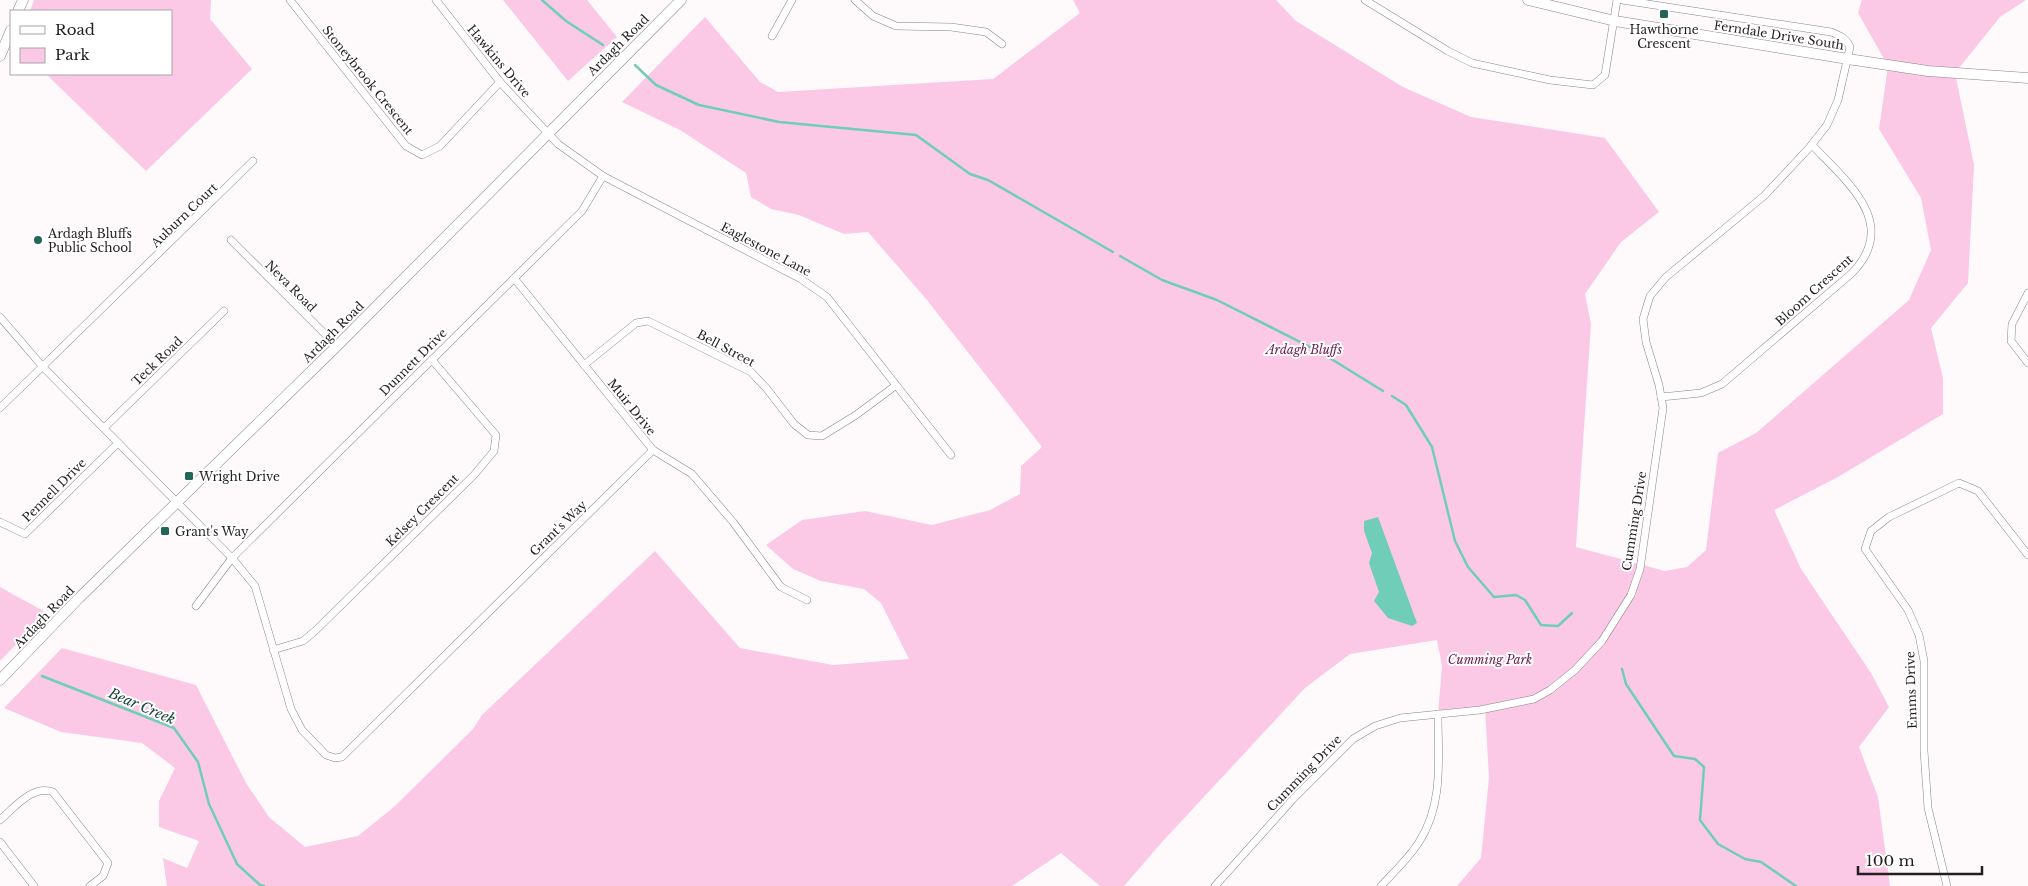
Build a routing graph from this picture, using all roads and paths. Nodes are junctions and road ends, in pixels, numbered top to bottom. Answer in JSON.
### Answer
{"nodes":[{"id":1,"x":290,"y":0,"type":"edge"},
{"id":2,"x":436,"y":0,"type":"edge"},
{"id":3,"x":681,"y":0,"type":"edge"},
{"id":4,"x":792,"y":0,"type":"edge"},
{"id":5,"x":855,"y":0,"type":"edge"},
{"id":6,"x":1365,"y":0,"type":"edge"},
{"id":7,"x":1528,"y":0,"type":"edge"},
{"id":8,"x":1617,"y":0,"type":"edge"},
{"id":9,"x":1622,"y":0,"type":"edge"},
{"id":10,"x":1615,"y":21,"type":"junction"},
{"id":11,"x":10,"y":32,"type":"edge"},
{"id":12,"x":772,"y":36,"type":"dead end"},
{"id":13,"x":1002,"y":44,"type":"dead end"},
{"id":14,"x":0,"y":56,"type":"edge"},
{"id":15,"x":1848,"y":59,"type":"junction"},
{"id":16,"x":2028,"y":78,"type":"edge"},
{"id":17,"x":500,"y":82,"type":"junction"},
{"id":18,"x":548,"y":134,"type":"junction"},
{"id":19,"x":1812,"y":145,"type":"junction"},
{"id":20,"x":253,"y":162,"type":"dead end"},
{"id":21,"x":603,"y":176,"type":"junction"},
{"id":22,"x":231,"y":240,"type":"dead end"},
{"id":23,"x":514,"y":278,"type":"junction"},
{"id":24,"x":2028,"y":292,"type":"edge"},
{"id":25,"x":224,"y":311,"type":"dead end"},
{"id":26,"x":0,"y":317,"type":"edge"},
{"id":27,"x":337,"y":346,"type":"junction"},
{"id":28,"x":432,"y":360,"type":"junction"},
{"id":29,"x":2028,"y":363,"type":"edge"},
{"id":30,"x":584,"y":365,"type":"junction"},
{"id":31,"x":43,"y":367,"type":"junction"},
{"id":32,"x":895,"y":386,"type":"junction"},
{"id":33,"x":1661,"y":397,"type":"junction"},
{"id":34,"x":0,"y":408,"type":"edge"},
{"id":35,"x":104,"y":428,"type":"junction"},
{"id":36,"x":118,"y":443,"type":"junction"},
{"id":37,"x":653,"y":450,"type":"junction"},
{"id":38,"x":951,"y":455,"type":"dead end"},
{"id":39,"x":177,"y":502,"type":"junction"},
{"id":40,"x":0,"y":522,"type":"edge"},
{"id":41,"x":2028,"y":555,"type":"edge"},
{"id":42,"x":232,"y":558,"type":"junction"},
{"id":43,"x":807,"y":600,"type":"dead end"},
{"id":44,"x":196,"y":606,"type":"dead end"},
{"id":45,"x":274,"y":650,"type":"junction"},
{"id":46,"x":0,"y":680,"type":"edge"},
{"id":47,"x":1438,"y":714,"type":"junction"},
{"id":48,"x":0,"y":820,"type":"edge"},
{"id":49,"x":0,"y":842,"type":"edge"},
{"id":50,"x":34,"y":886,"type":"edge"},
{"id":51,"x":90,"y":886,"type":"edge"},
{"id":52,"x":1215,"y":886,"type":"edge"},
{"id":53,"x":1381,"y":886,"type":"edge"},
{"id":54,"x":1947,"y":886,"type":"edge"}],
"edges":[{"from":1,"to":17,"type":"street","name":"Stoneybrook Crescent"},
{"from":2,"to":17,"type":"street","name":"Hawkins Drive"},
{"from":3,"to":18,"type":"street","name":"Ardagh Road"},
{"from":4,"to":12,"type":"street"},
{"from":5,"to":13,"type":"street"},
{"from":6,"to":10,"type":"street"},
{"from":7,"to":10,"type":"street","name":"Ferndale Drive South"},
{"from":8,"to":10,"type":"street"},
{"from":9,"to":15,"type":"street"},
{"from":10,"to":15,"type":"street","name":"Ferndale Drive South"},
{"from":11,"to":14,"type":"street"},
{"from":15,"to":16,"type":"street","name":"Ferndale Drive South"},
{"from":15,"to":19,"type":"street","name":"Cumming Drive"},
{"from":17,"to":18,"type":"street","name":"Hawkins Drive"},
{"from":18,"to":21,"type":"street","name":"Eaglestone Lane"},
{"from":18,"to":27,"type":"street","name":"Ardagh Road"},
{"from":19,"to":33,"type":"street","name":"Cumming Drive"},
{"from":19,"to":33,"type":"street","name":"Bloom Crescent"},
{"from":20,"to":31,"type":"street","name":"Auburn Court"},
{"from":21,"to":23,"type":"street","name":"Dunnett Drive"},
{"from":21,"to":32,"type":"street","name":"Eaglestone Lane"},
{"from":22,"to":27,"type":"street","name":"Neva Road"},
{"from":23,"to":28,"type":"street","name":"Dunnett Drive"},
{"from":23,"to":30,"type":"street","name":"Muir Drive"},
{"from":24,"to":29,"type":"street"},
{"from":25,"to":35,"type":"street","name":"Teck Road"},
{"from":26,"to":31,"type":"street"},
{"from":27,"to":39,"type":"street","name":"Ardagh Road"},
{"from":28,"to":42,"type":"street","name":"Dunnett Drive"},
{"from":28,"to":45,"type":"street","name":"Kelsey Crescent"},
{"from":30,"to":32,"type":"street","name":"Bell Street"},
{"from":30,"to":37,"type":"street","name":"Muir Drive"},
{"from":31,"to":34,"type":"street","name":"Auburn Court"},
{"from":31,"to":35,"type":"street"},
{"from":32,"to":38,"type":"street","name":"Eaglestone Lane"},
{"from":33,"to":47,"type":"street","name":"Cumming Drive"},
{"from":35,"to":36,"type":"street"},
{"from":36,"to":39,"type":"street"},
{"from":36,"to":40,"type":"street","name":"Pennell Drive"},
{"from":37,"to":43,"type":"street","name":"Muir Drive"},
{"from":37,"to":45,"type":"street","name":"Grant's Way"},
{"from":39,"to":42,"type":"street","name":"Grant's Way"},
{"from":39,"to":46,"type":"street","name":"Ardagh Road"},
{"from":41,"to":54,"type":"street","name":"Emms Drive"},
{"from":42,"to":44,"type":"street","name":"Dunnett Drive"},
{"from":42,"to":45,"type":"street","name":"Grant's Way"},
{"from":47,"to":52,"type":"street","name":"Cumming Drive"},
{"from":47,"to":53,"type":"street"},
{"from":48,"to":51,"type":"street"},
{"from":49,"to":50,"type":"street"}]}
